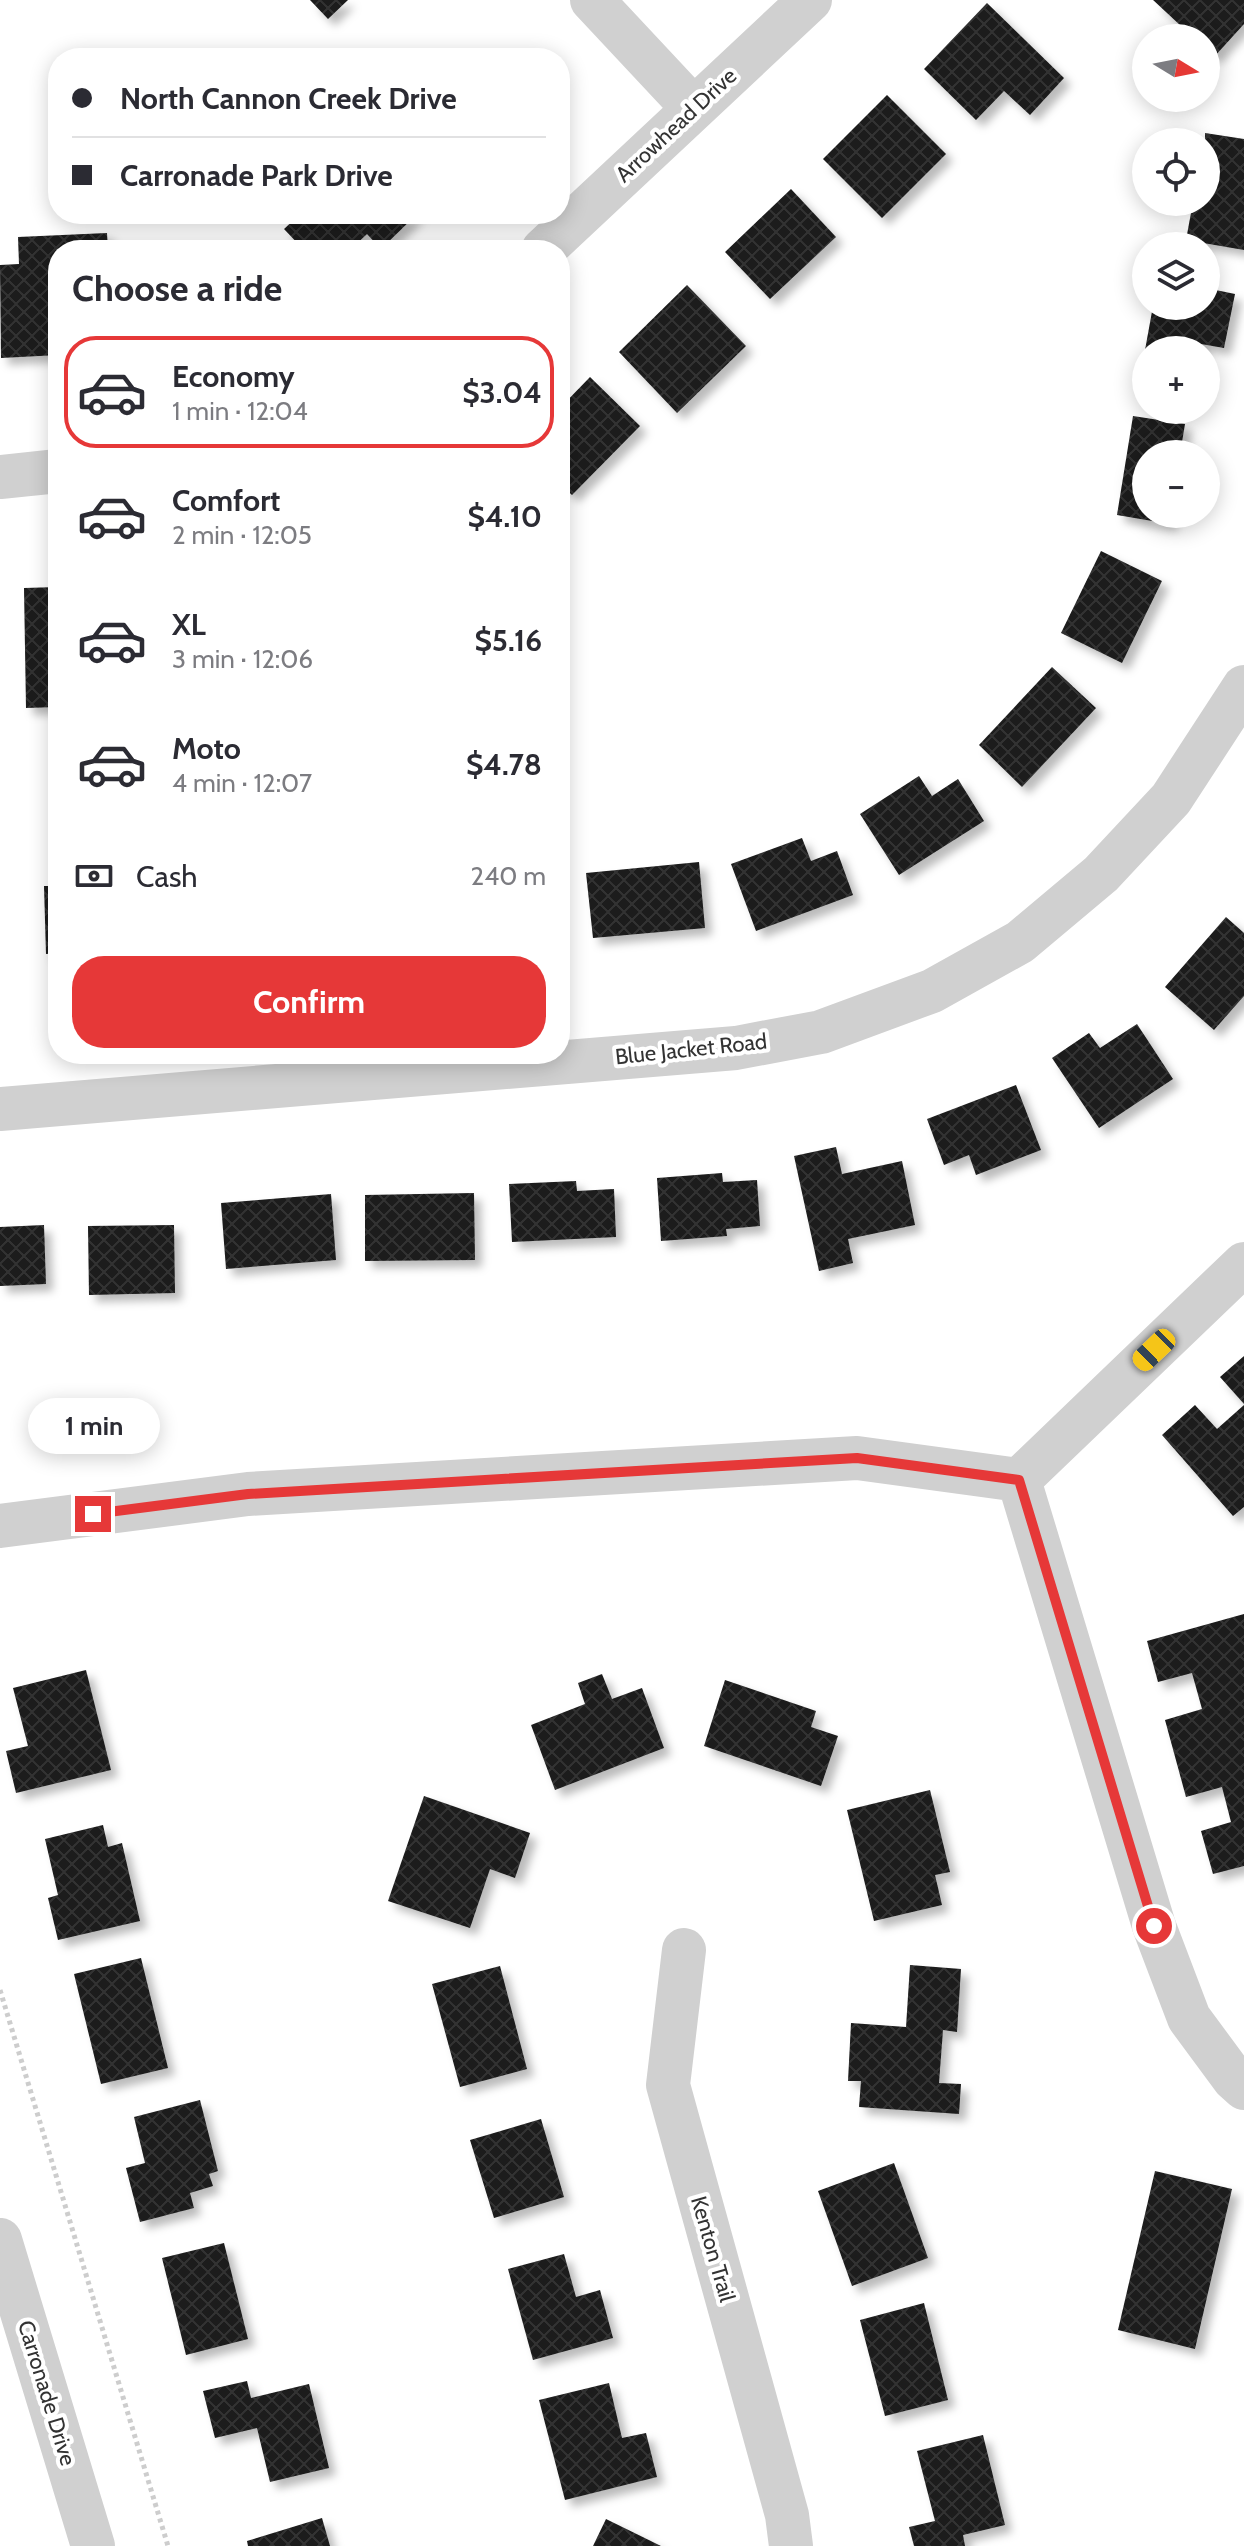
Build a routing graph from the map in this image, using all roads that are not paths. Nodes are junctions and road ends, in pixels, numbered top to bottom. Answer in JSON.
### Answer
{"nodes":[{"id":1,"x":592,"y":0,"type":"edge"},
{"id":2,"x":810,"y":0,"type":"edge"},
{"id":3,"x":693,"y":108,"type":"junction"},
{"id":4,"x":554,"y":240,"type":"edge"},
{"id":5,"x":48,"y":472,"type":"edge"},
{"id":6,"x":0,"y":477,"type":"edge"},
{"id":7,"x":1244,"y":687,"type":"edge"},
{"id":8,"x":570,"y":1062,"type":"edge"},
{"id":9,"x":543,"y":1064,"type":"edge"},
{"id":10,"x":0,"y":1109,"type":"edge"},
{"id":11,"x":1244,"y":1264,"type":"edge"},
{"id":12,"x":1019,"y":1480,"type":"junction"},
{"id":13,"x":0,"y":1526,"type":"edge"},
{"id":14,"x":684,"y":1950,"type":"dead end"},
{"id":15,"x":1244,"y":2088,"type":"edge"},
{"id":16,"x":0,"y":2240,"type":"edge"},
{"id":17,"x":93,"y":2546,"type":"edge"},
{"id":18,"x":791,"y":2546,"type":"edge"}],
"edges":[{"from":1,"to":3,"type":"street"},
{"from":2,"to":3,"type":"street","name":"Arrowhead Drive"},
{"from":3,"to":4,"type":"street","name":"Arrowhead Drive"},
{"from":5,"to":6,"type":"street"},
{"from":7,"to":8,"type":"street","name":"Blue Jacket Road"},
{"from":9,"to":10,"type":"street","name":"Blue Jacket Road"},
{"from":11,"to":12,"type":"street"},
{"from":12,"to":13,"type":"street"},
{"from":12,"to":15,"type":"street"},
{"from":14,"to":18,"type":"street","name":"Kenton Trail"},
{"from":16,"to":17,"type":"street","name":"Carronade Drive"}]}
